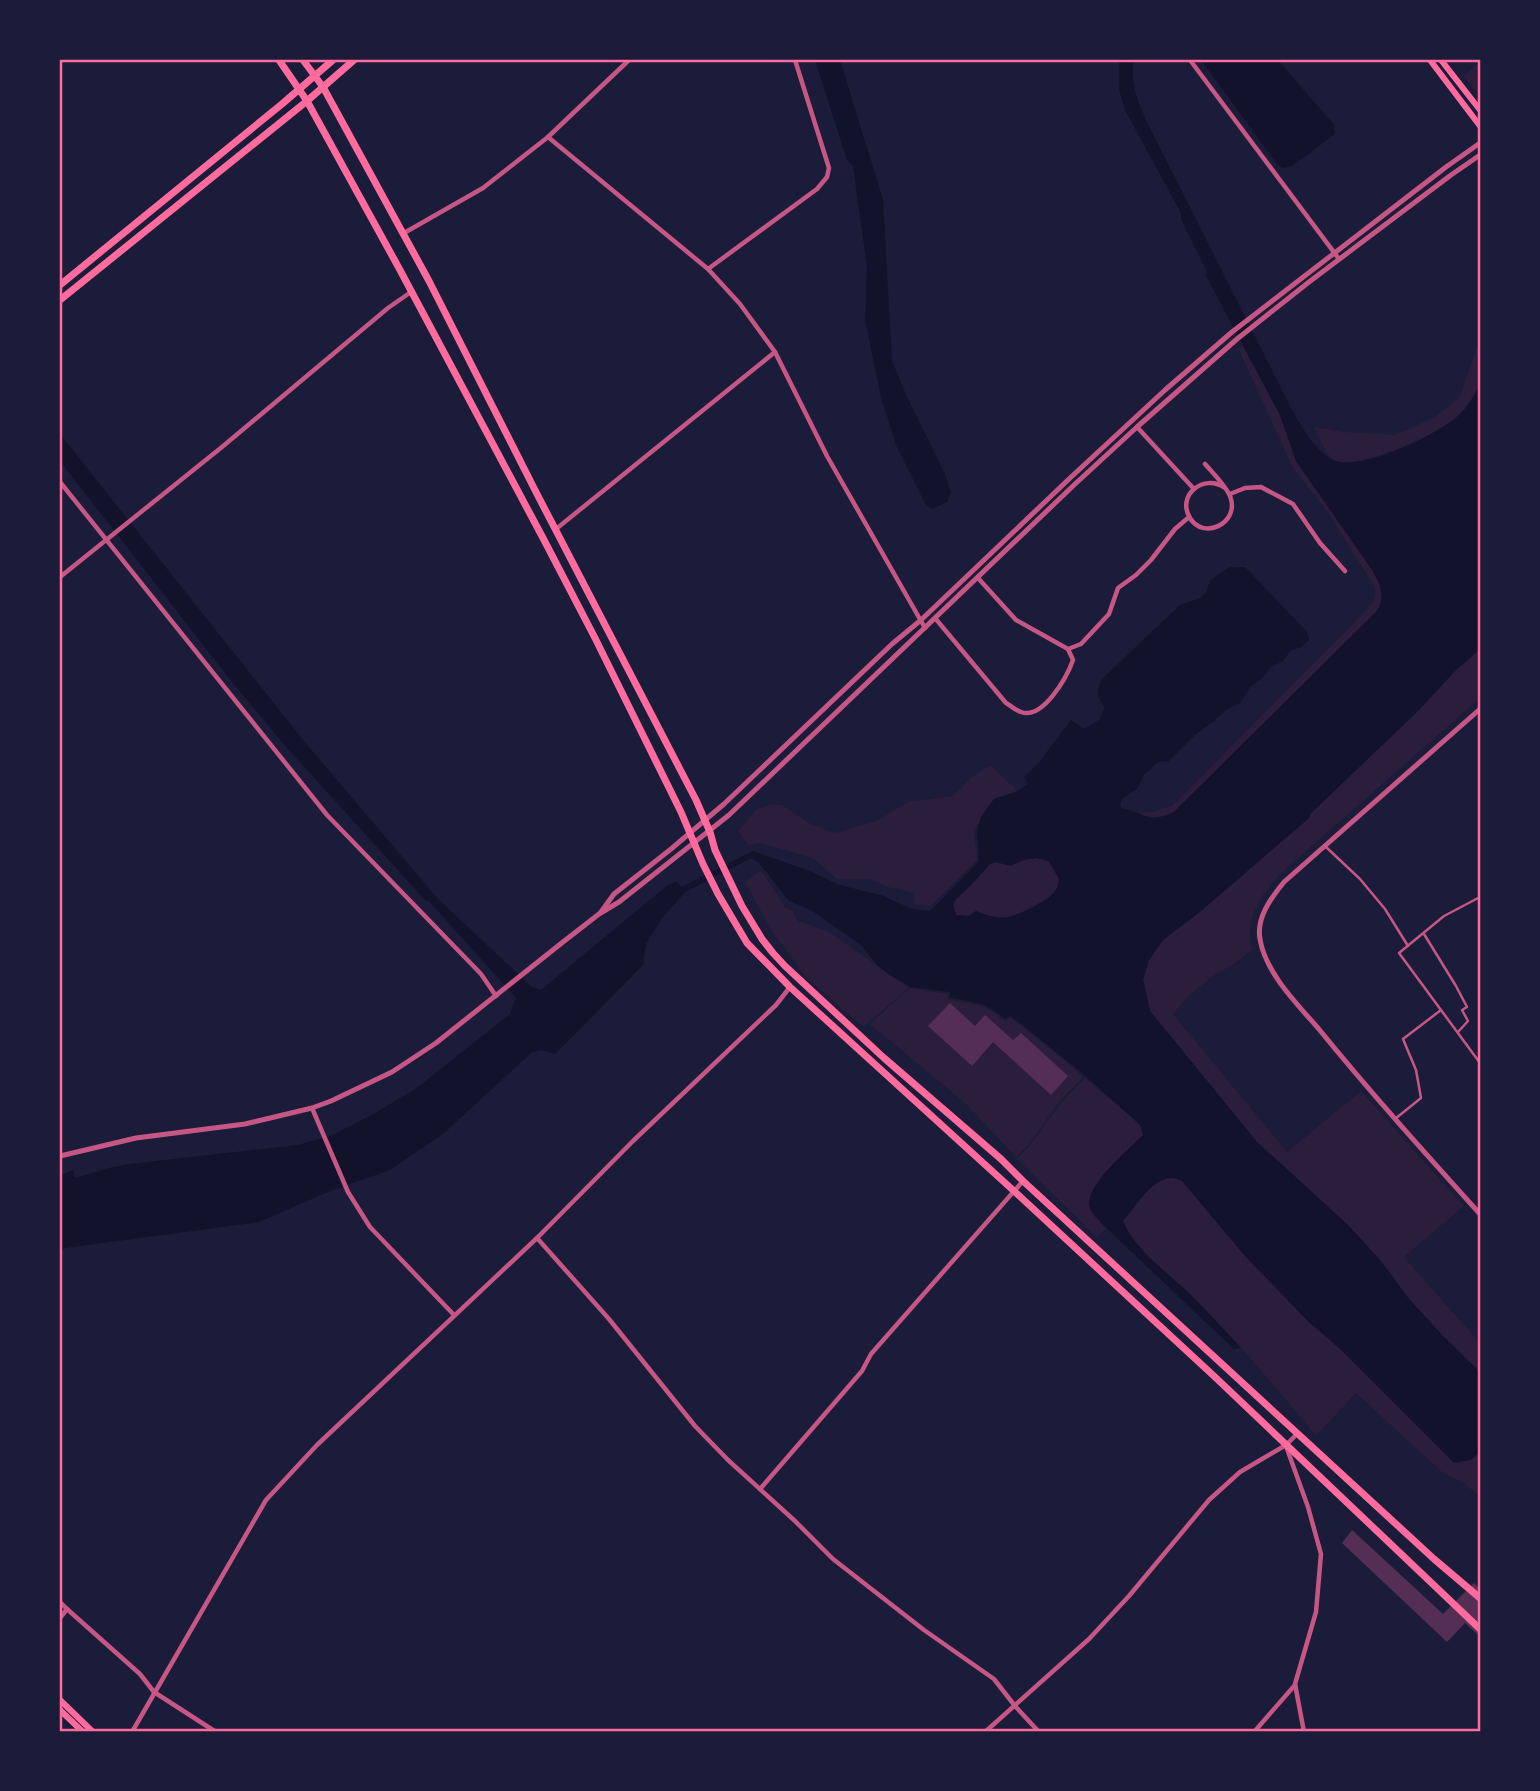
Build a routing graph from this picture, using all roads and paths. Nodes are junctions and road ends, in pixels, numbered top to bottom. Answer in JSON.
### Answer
{"nodes":[{"id":1,"x":279,"y":60,"type":"edge"},
{"id":2,"x":303,"y":60,"type":"edge"},
{"id":3,"x":333,"y":60,"type":"edge"},
{"id":4,"x":354,"y":60,"type":"edge"},
{"id":5,"x":629,"y":60,"type":"edge"},
{"id":6,"x":794,"y":60,"type":"edge"},
{"id":7,"x":1190,"y":60,"type":"edge"},
{"id":8,"x":1430,"y":60,"type":"edge"},
{"id":9,"x":1441,"y":60,"type":"edge"},
{"id":10,"x":315,"y":76,"type":"junction"},
{"id":11,"x":323,"y":87,"type":"junction"},
{"id":12,"x":299,"y":89,"type":"junction"},
{"id":13,"x":307,"y":101,"type":"junction"},
{"id":14,"x":1480,"y":110,"type":"edge"},
{"id":15,"x":1480,"y":126,"type":"edge"},
{"id":16,"x":548,"y":137,"type":"junction"},
{"id":17,"x":1480,"y":143,"type":"edge"},
{"id":18,"x":1480,"y":155,"type":"edge"},
{"id":19,"x":404,"y":233,"type":"junction"},
{"id":20,"x":1334,"y":253,"type":"junction"},
{"id":21,"x":1339,"y":259,"type":"junction"},
{"id":22,"x":708,"y":269,"type":"junction"},
{"id":23,"x":60,"y":285,"type":"edge"},
{"id":24,"x":411,"y":292,"type":"junction"},
{"id":25,"x":60,"y":300,"type":"edge"},
{"id":26,"x":775,"y":352,"type":"junction"},
{"id":27,"x":1137,"y":427,"type":"junction"},
{"id":28,"x":1205,"y":464,"type":"dead end"},
{"id":29,"x":60,"y":482,"type":"edge"},
{"id":30,"x":1225,"y":488,"type":"junction"},
{"id":31,"x":1194,"y":489,"type":"junction"},
{"id":32,"x":1230,"y":494,"type":"junction"},
{"id":33,"x":1189,"y":517,"type":"junction"},
{"id":34,"x":556,"y":529,"type":"junction"},
{"id":35,"x":105,"y":539,"type":"junction"},
{"id":36,"x":1345,"y":571,"type":"dead end"},
{"id":37,"x":60,"y":577,"type":"edge"},
{"id":38,"x":978,"y":578,"type":"junction"},
{"id":39,"x":935,"y":618,"type":"junction"},
{"id":40,"x":921,"y":620,"type":"junction"},
{"id":41,"x":925,"y":628,"type":"junction"},
{"id":42,"x":1068,"y":649,"type":"junction"},
{"id":43,"x":1480,"y":709,"type":"edge"},
{"id":44,"x":704,"y":820,"type":"junction"},
{"id":45,"x":710,"y":832,"type":"junction"},
{"id":46,"x":690,"y":833,"type":"junction"},
{"id":47,"x":694,"y":844,"type":"junction"},
{"id":48,"x":1326,"y":846,"type":"junction"},
{"id":49,"x":1480,"y":897,"type":"edge"},
{"id":50,"x":599,"y":914,"type":"junction"},
{"id":51,"x":1423,"y":933,"type":"junction"},
{"id":52,"x":1408,"y":946,"type":"junction"},
{"id":53,"x":790,"y":987,"type":"junction"},
{"id":54,"x":498,"y":993,"type":"junction"},
{"id":55,"x":1441,"y":1010,"type":"junction"},
{"id":56,"x":1458,"y":1032,"type":"junction"},
{"id":57,"x":1480,"y":1063,"type":"edge"},
{"id":58,"x":312,"y":1108,"type":"junction"},
{"id":59,"x":1395,"y":1119,"type":"junction"},
{"id":60,"x":60,"y":1156,"type":"edge"},
{"id":61,"x":1023,"y":1181,"type":"junction"},
{"id":62,"x":1014,"y":1191,"type":"junction"},
{"id":63,"x":1480,"y":1213,"type":"edge"},
{"id":64,"x":537,"y":1238,"type":"junction"},
{"id":65,"x":454,"y":1315,"type":"junction"},
{"id":66,"x":1298,"y":1433,"type":"junction"},
{"id":67,"x":1286,"y":1446,"type":"junction"},
{"id":68,"x":760,"y":1489,"type":"junction"},
{"id":69,"x":1480,"y":1598,"type":"edge"},
{"id":70,"x":60,"y":1602,"type":"edge"},
{"id":71,"x":67,"y":1609,"type":"junction"},
{"id":72,"x":60,"y":1618,"type":"edge"},
{"id":73,"x":1480,"y":1629,"type":"edge"},
{"id":74,"x":1295,"y":1684,"type":"junction"},
{"id":75,"x":154,"y":1692,"type":"junction"},
{"id":76,"x":60,"y":1700,"type":"edge"},
{"id":77,"x":1015,"y":1706,"type":"junction"},
{"id":78,"x":60,"y":1710,"type":"edge"},
{"id":79,"x":83,"y":1731,"type":"edge"},
{"id":80,"x":93,"y":1731,"type":"edge"},
{"id":81,"x":132,"y":1731,"type":"edge"},
{"id":82,"x":216,"y":1731,"type":"edge"},
{"id":83,"x":985,"y":1731,"type":"edge"},
{"id":84,"x":1039,"y":1731,"type":"edge"},
{"id":85,"x":1254,"y":1731,"type":"edge"},
{"id":86,"x":1304,"y":1731,"type":"edge"}],
"edges":[{"from":1,"to":12,"type":"main road"},
{"from":2,"to":10,"type":"main road"},
{"from":3,"to":10,"type":"main road"},
{"from":4,"to":11,"type":"main road"},
{"from":5,"to":16,"type":"street"},
{"from":6,"to":22,"type":"street"},
{"from":7,"to":20,"type":"street"},
{"from":8,"to":15,"type":"main road"},
{"from":9,"to":14,"type":"main road"},
{"from":10,"to":11,"type":"main road"},
{"from":10,"to":12,"type":"main road"},
{"from":11,"to":13,"type":"main road"},
{"from":11,"to":19,"type":"main road"},
{"from":12,"to":13,"type":"main road"},
{"from":12,"to":23,"type":"main road"},
{"from":13,"to":24,"type":"main road"},
{"from":13,"to":25,"type":"main road"},
{"from":16,"to":19,"type":"street"},
{"from":16,"to":22,"type":"street"},
{"from":17,"to":20,"type":"street"},
{"from":18,"to":21,"type":"street"},
{"from":19,"to":34,"type":"main road"},
{"from":20,"to":21,"type":"street"},
{"from":20,"to":40,"type":"street"},
{"from":21,"to":27,"type":"street"},
{"from":22,"to":26,"type":"street"},
{"from":24,"to":35,"type":"street"},
{"from":24,"to":46,"type":"main road"},
{"from":26,"to":34,"type":"street"},
{"from":26,"to":40,"type":"street"},
{"from":27,"to":31,"type":"street"},
{"from":27,"to":38,"type":"street"},
{"from":28,"to":30,"type":"street"},
{"from":29,"to":35,"type":"street"},
{"from":30,"to":31,"type":"street"},
{"from":30,"to":32,"type":"street"},
{"from":31,"to":33,"type":"street"},
{"from":32,"to":33,"type":"street"},
{"from":32,"to":36,"type":"street"},
{"from":33,"to":42,"type":"street"},
{"from":34,"to":44,"type":"main road"},
{"from":35,"to":37,"type":"street"},
{"from":35,"to":54,"type":"street"},
{"from":38,"to":39,"type":"street"},
{"from":38,"to":42,"type":"street"},
{"from":39,"to":41,"type":"street"},
{"from":39,"to":42,"type":"street"},
{"from":40,"to":41,"type":"street"},
{"from":40,"to":44,"type":"street"},
{"from":41,"to":45,"type":"street"},
{"from":43,"to":48,"type":"street"},
{"from":44,"to":45,"type":"main road"},
{"from":44,"to":46,"type":"street"},
{"from":45,"to":47,"type":"street"},
{"from":45,"to":61,"type":"main road"},
{"from":46,"to":47,"type":"main road"},
{"from":46,"to":50,"type":"street"},
{"from":47,"to":50,"type":"street"},
{"from":47,"to":53,"type":"main road"},
{"from":48,"to":52,"type":"lane"},
{"from":48,"to":59,"type":"street"},
{"from":49,"to":51,"type":"lane"},
{"from":50,"to":54,"type":"street"},
{"from":51,"to":52,"type":"lane"},
{"from":51,"to":56,"type":"lane"},
{"from":52,"to":55,"type":"lane"},
{"from":53,"to":62,"type":"main road"},
{"from":53,"to":64,"type":"street"},
{"from":54,"to":58,"type":"street"},
{"from":55,"to":56,"type":"lane"},
{"from":55,"to":59,"type":"lane"},
{"from":56,"to":57,"type":"lane"},
{"from":58,"to":60,"type":"street"},
{"from":58,"to":65,"type":"street"},
{"from":59,"to":63,"type":"street"},
{"from":61,"to":62,"type":"street"},
{"from":61,"to":66,"type":"main road"},
{"from":62,"to":67,"type":"main road"},
{"from":62,"to":68,"type":"street"},
{"from":64,"to":65,"type":"street"},
{"from":64,"to":68,"type":"street"},
{"from":65,"to":75,"type":"street"},
{"from":66,"to":67,"type":"street"},
{"from":66,"to":69,"type":"main road"},
{"from":67,"to":73,"type":"main road"},
{"from":67,"to":74,"type":"street"},
{"from":67,"to":77,"type":"street"},
{"from":68,"to":77,"type":"street"},
{"from":70,"to":71,"type":"street"},
{"from":71,"to":72,"type":"street"},
{"from":71,"to":75,"type":"street"},
{"from":74,"to":85,"type":"street"},
{"from":74,"to":86,"type":"street"},
{"from":75,"to":81,"type":"street"},
{"from":75,"to":82,"type":"street"},
{"from":76,"to":80,"type":"main road"},
{"from":77,"to":83,"type":"street"},
{"from":77,"to":84,"type":"street"},
{"from":78,"to":79,"type":"main road"}]}
